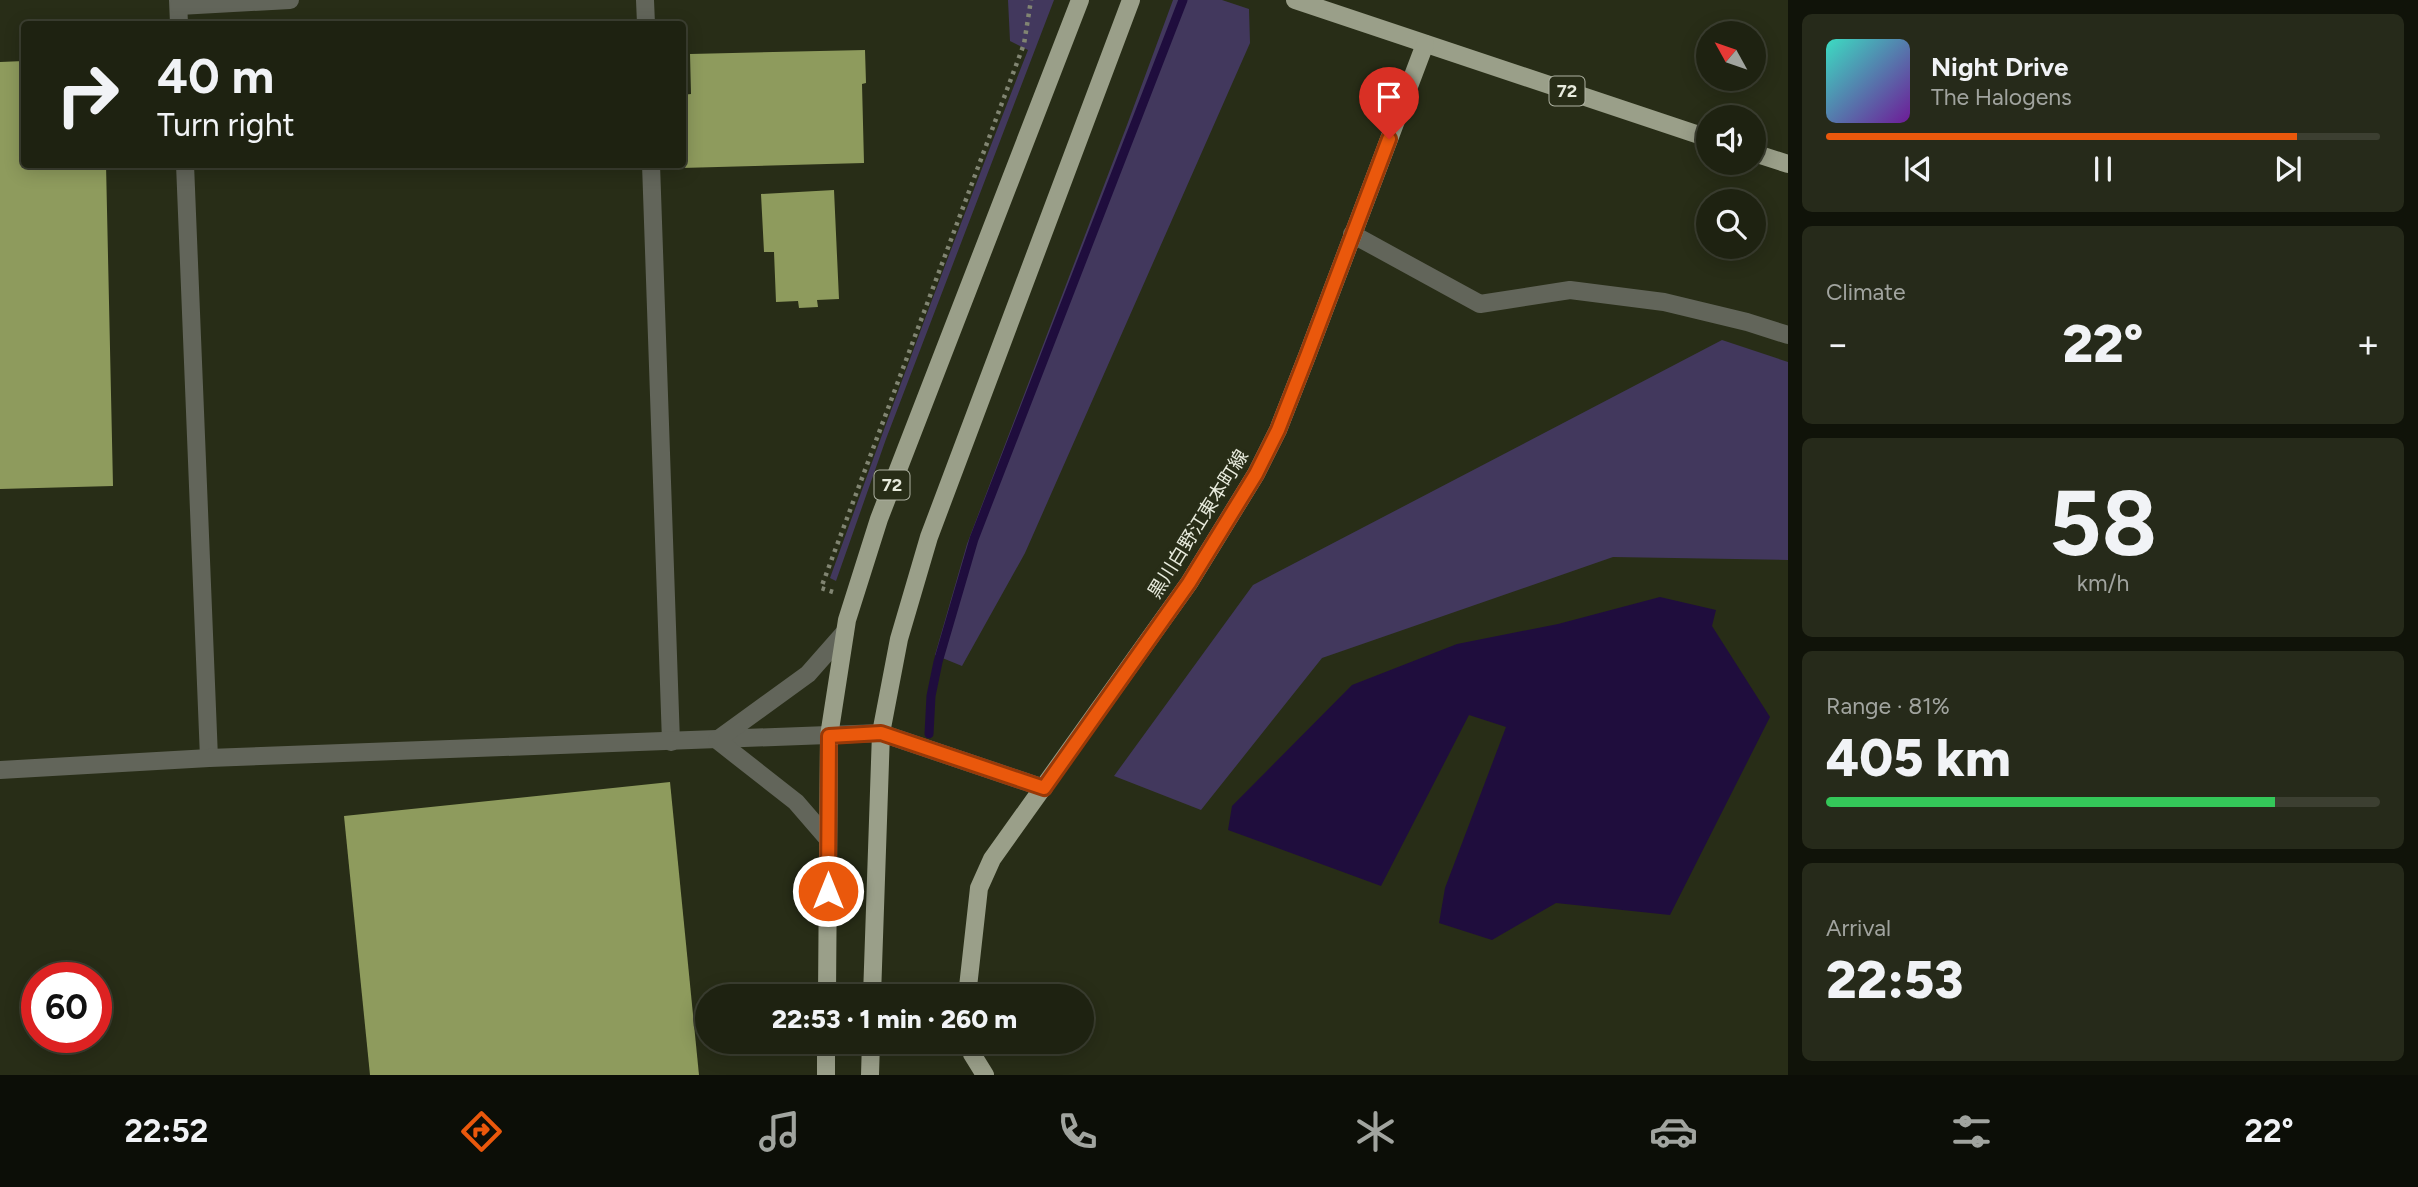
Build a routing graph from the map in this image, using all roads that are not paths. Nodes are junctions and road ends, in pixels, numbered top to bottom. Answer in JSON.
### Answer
{"nodes":[{"id":1,"x":290,"y":0,"type":"edge"},
{"id":2,"x":645,"y":0,"type":"edge"},
{"id":3,"x":1080,"y":0,"type":"edge"},
{"id":4,"x":1131,"y":0,"type":"edge"},
{"id":5,"x":1295,"y":0,"type":"edge"},
{"id":6,"x":179,"y":10,"type":"edge"},
{"id":7,"x":646,"y":21,"type":"edge"},
{"id":8,"x":1425,"y":44,"type":"junction"},
{"id":9,"x":1696,"y":134,"type":"edge"},
{"id":10,"x":1766,"y":157,"type":"edge"},
{"id":11,"x":1788,"y":164,"type":"edge"},
{"id":12,"x":185,"y":168,"type":"edge"},
{"id":13,"x":651,"y":168,"type":"edge"},
{"id":14,"x":1352,"y":234,"type":"junction"},
{"id":15,"x":1788,"y":335,"type":"edge"},
{"id":16,"x":845,"y":632,"type":"junction"},
{"id":17,"x":881,"y":733,"type":"junction"},
{"id":18,"x":829,"y":736,"type":"junction"},
{"id":19,"x":717,"y":740,"type":"junction"},
{"id":20,"x":671,"y":741,"type":"junction"},
{"id":21,"x":209,"y":758,"type":"junction"},
{"id":22,"x":0,"y":770,"type":"edge"},
{"id":23,"x":1044,"y":788,"type":"junction"},
{"id":24,"x":828,"y":839,"type":"junction"},
{"id":25,"x":827,"y":984,"type":"edge"},
{"id":26,"x":872,"y":984,"type":"edge"},
{"id":27,"x":968,"y":984,"type":"edge"},
{"id":28,"x":827,"y":1054,"type":"edge"},
{"id":29,"x":871,"y":1054,"type":"edge"},
{"id":30,"x":972,"y":1054,"type":"edge"},
{"id":31,"x":826,"y":1075,"type":"edge"},
{"id":32,"x":870,"y":1075,"type":"edge"},
{"id":33,"x":985,"y":1075,"type":"edge"}],
"edges":[{"from":1,"to":6,"type":"street"},
{"from":2,"to":7,"type":"street"},
{"from":3,"to":16,"type":"main road","number":"72"},
{"from":4,"to":17,"type":"main road"},
{"from":5,"to":8,"type":"main road","number":"72"},
{"from":8,"to":9,"type":"main road","number":"72"},
{"from":8,"to":14,"type":"main road","name":"黒川白野江東本町線"},
{"from":10,"to":11,"type":"main road"},
{"from":12,"to":21,"type":"street"},
{"from":13,"to":20,"type":"street"},
{"from":14,"to":15,"type":"street"},
{"from":14,"to":23,"type":"main road","name":"黒川白野江東本町線"},
{"from":16,"to":18,"type":"main road","number":"72"},
{"from":16,"to":19,"type":"street"},
{"from":17,"to":18,"type":"street"},
{"from":17,"to":23,"type":"street"},
{"from":17,"to":26,"type":"main road"},
{"from":18,"to":19,"type":"street"},
{"from":18,"to":24,"type":"main road","number":"72"},
{"from":19,"to":20,"type":"street"},
{"from":19,"to":24,"type":"street"},
{"from":20,"to":21,"type":"street"},
{"from":21,"to":22,"type":"street"},
{"from":23,"to":27,"type":"main road","name":"黒川白野江東本町線"},
{"from":24,"to":25,"type":"main road","number":"72"},
{"from":28,"to":31,"type":"main road"},
{"from":29,"to":32,"type":"main road"},
{"from":30,"to":33,"type":"main road"}]}
